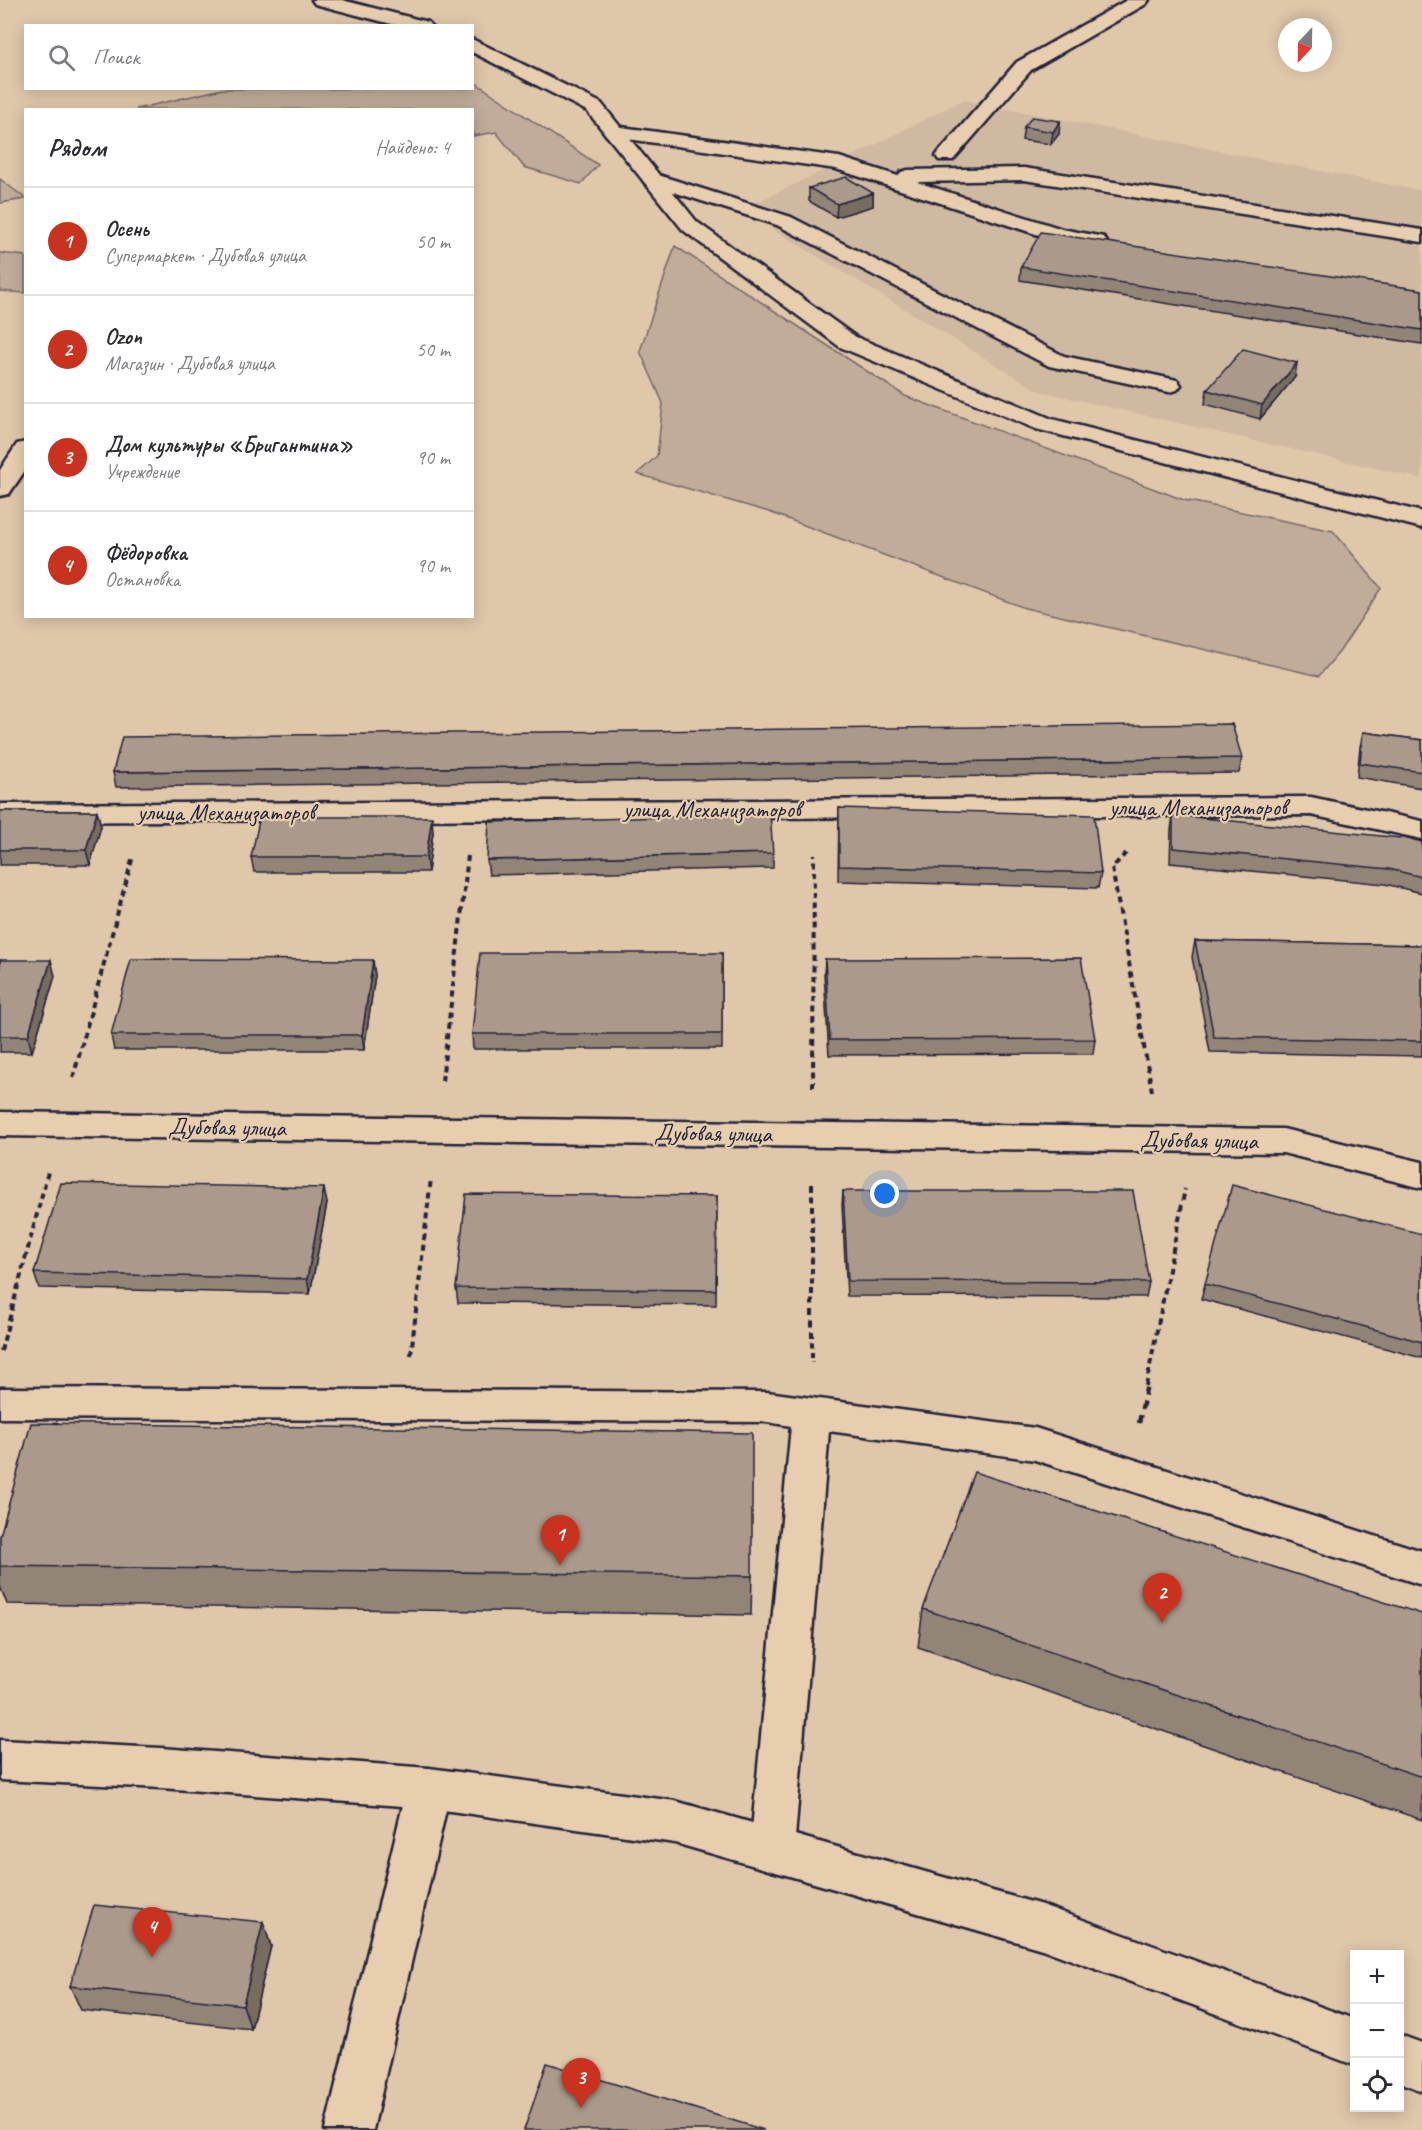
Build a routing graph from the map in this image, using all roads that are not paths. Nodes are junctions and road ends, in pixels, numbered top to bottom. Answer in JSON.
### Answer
{"nodes":[{"id":1,"x":321,"y":0,"type":"edge"},
{"id":2,"x":1140,"y":0,"type":"edge"},
{"id":3,"x":414,"y":24,"type":"edge"},
{"id":4,"x":474,"y":45,"type":"edge"},
{"id":5,"x":614,"y":132,"type":"junction"},
{"id":6,"x":946,"y":156,"type":"dead end"},
{"id":7,"x":882,"y":177,"type":"junction"},
{"id":8,"x":652,"y":179,"type":"junction"},
{"id":9,"x":1422,"y":236,"type":"edge"},
{"id":10,"x":1117,"y":245,"type":"edge"},
{"id":11,"x":1169,"y":385,"type":"dead end"},
{"id":12,"x":24,"y":452,"type":"edge"},
{"id":13,"x":0,"y":489,"type":"edge"},
{"id":14,"x":1422,"y":520,"type":"edge"},
{"id":15,"x":0,"y":813,"type":"edge"},
{"id":16,"x":1422,"y":831,"type":"edge"},
{"id":17,"x":0,"y":1124,"type":"edge"},
{"id":18,"x":1422,"y":1175,"type":"edge"},
{"id":19,"x":0,"y":1403,"type":"edge"},
{"id":20,"x":811,"y":1413,"type":"junction"},
{"id":21,"x":1422,"y":1568,"type":"edge"},
{"id":22,"x":0,"y":1760,"type":"edge"},
{"id":23,"x":429,"y":1788,"type":"junction"},
{"id":24,"x":772,"y":1850,"type":"junction"},
{"id":25,"x":1350,"y":2041,"type":"edge"},
{"id":26,"x":1404,"y":2060,"type":"edge"},
{"id":27,"x":1422,"y":2067,"type":"edge"},
{"id":28,"x":349,"y":2130,"type":"edge"}],
"edges":[{"from":1,"to":3,"type":"street"},
{"from":2,"to":6,"type":"street"},
{"from":4,"to":5,"type":"street"},
{"from":5,"to":7,"type":"street"},
{"from":5,"to":8,"type":"street"},
{"from":7,"to":9,"type":"street"},
{"from":7,"to":10,"type":"street"},
{"from":8,"to":11,"type":"street"},
{"from":8,"to":14,"type":"street"},
{"from":12,"to":13,"type":"street"},
{"from":15,"to":16,"type":"street","name":"улица Механизаторов"},
{"from":17,"to":18,"type":"street","name":"Дубовая улица"},
{"from":19,"to":20,"type":"street"},
{"from":20,"to":21,"type":"street"},
{"from":20,"to":24,"type":"street"},
{"from":22,"to":23,"type":"street"},
{"from":23,"to":24,"type":"street"},
{"from":23,"to":28,"type":"street"},
{"from":24,"to":25,"type":"street"},
{"from":26,"to":27,"type":"street"}]}
